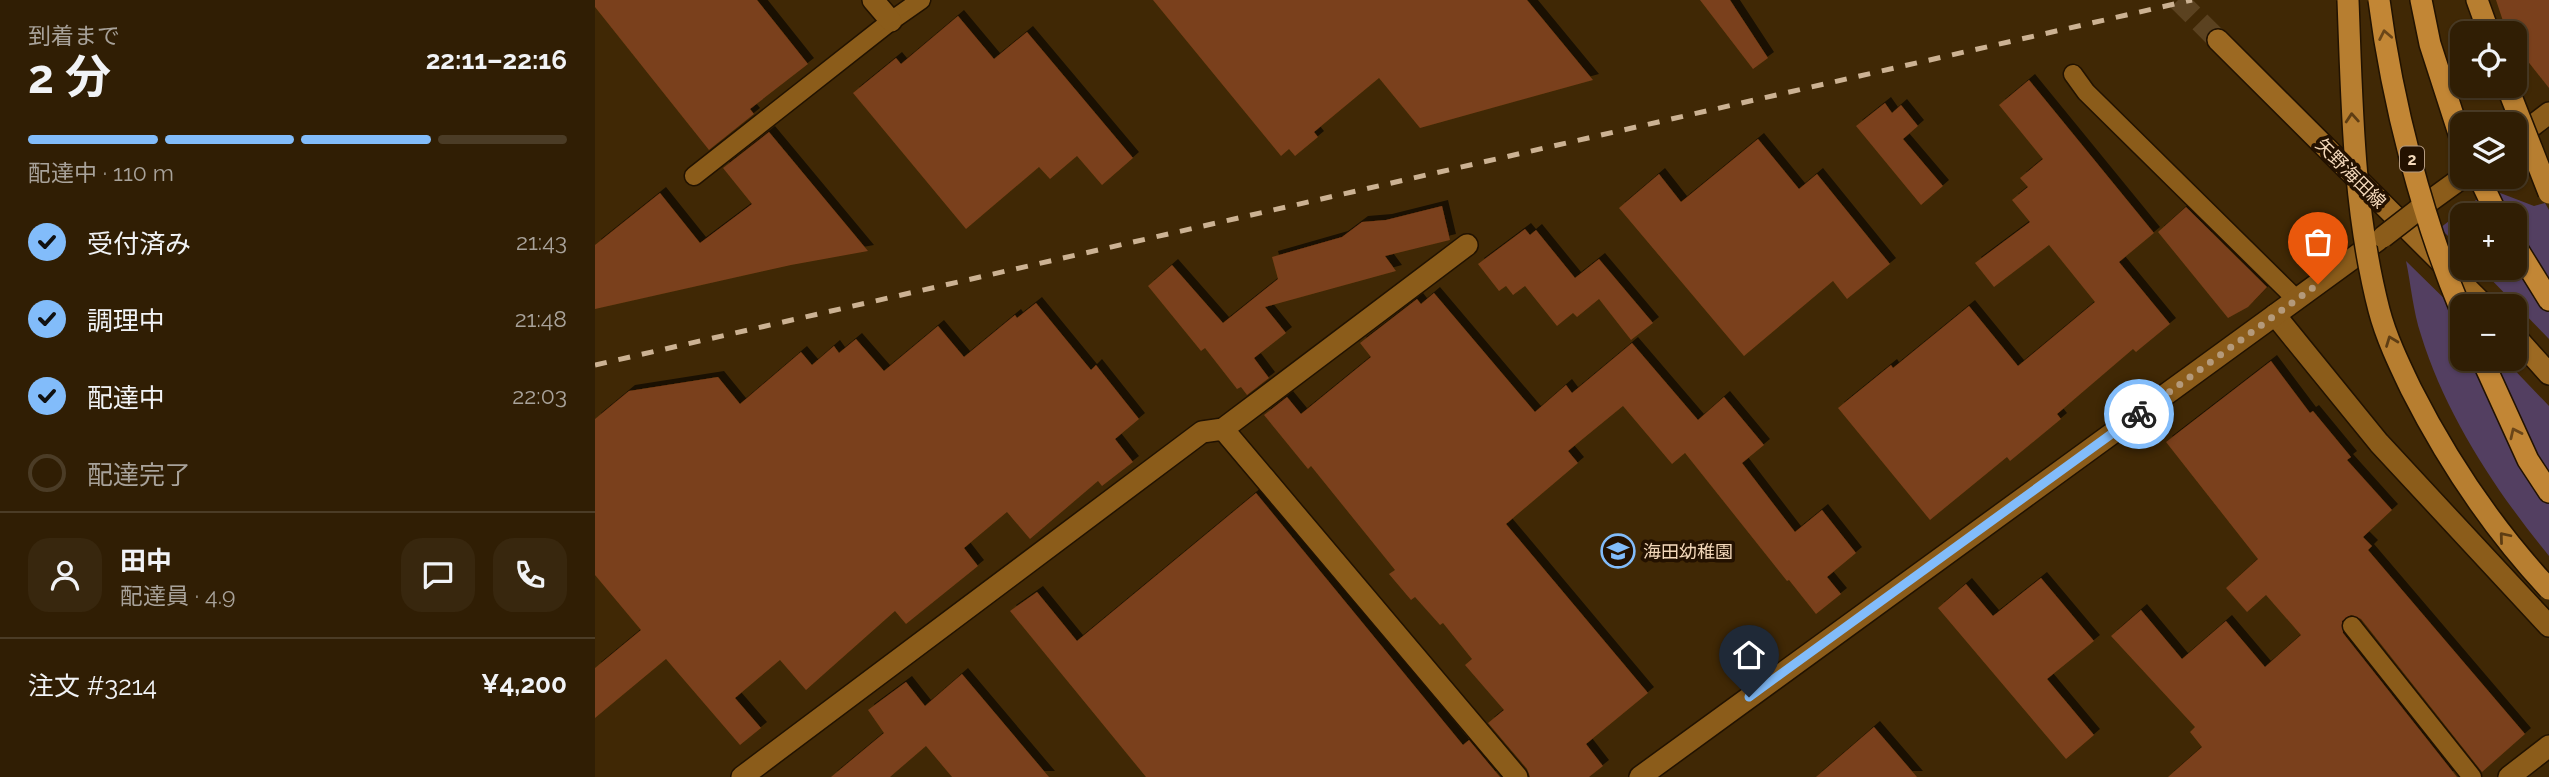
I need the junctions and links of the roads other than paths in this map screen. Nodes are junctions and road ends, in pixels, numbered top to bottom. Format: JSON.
{"nodes":[{"id":1,"x":873,"y":0,"type":"edge"},
{"id":2,"x":921,"y":0,"type":"edge"},
{"id":3,"x":2348,"y":0,"type":"edge"},
{"id":4,"x":2379,"y":0,"type":"edge"},
{"id":5,"x":2421,"y":0,"type":"edge"},
{"id":6,"x":2477,"y":0,"type":"edge"},
{"id":7,"x":891,"y":21,"type":"junction"},
{"id":8,"x":2485,"y":21,"type":"edge"},
{"id":9,"x":2218,"y":40,"type":"tunnel mouth"},
{"id":10,"x":2073,"y":74,"type":"dead end"},
{"id":11,"x":2512,"y":98,"type":"edge"},
{"id":12,"x":2452,"y":112,"type":"edge"},
{"id":13,"x":2549,"y":113,"type":"edge"},
{"id":14,"x":2527,"y":129,"type":"edge"},
{"id":15,"x":2527,"y":152,"type":"edge"},
{"id":16,"x":694,"y":176,"type":"dead end"},
{"id":17,"x":2549,"y":179,"type":"edge"},
{"id":18,"x":2450,"y":186,"type":"edge"},
{"id":19,"x":2549,"y":193,"type":"edge"},
{"id":20,"x":1467,"y":245,"type":"dead end"},
{"id":21,"x":2527,"y":265,"type":"edge"},
{"id":22,"x":2455,"y":294,"type":"edge"},
{"id":23,"x":2473,"y":294,"type":"edge"},
{"id":24,"x":2296,"y":299,"type":"junction"},
{"id":25,"x":2549,"y":300,"type":"edge"},
{"id":26,"x":2275,"y":314,"type":"junction"},
{"id":27,"x":2527,"y":349,"type":"edge"},
{"id":28,"x":2487,"y":371,"type":"edge"},
{"id":29,"x":2549,"y":374,"type":"edge"},
{"id":30,"x":1223,"y":429,"type":"junction"},
{"id":31,"x":2549,"y":492,"type":"edge"},
{"id":32,"x":2549,"y":589,"type":"edge"},
{"id":33,"x":2352,"y":626,"type":"dead end"},
{"id":34,"x":2549,"y":626,"type":"edge"},
{"id":35,"x":2549,"y":746,"type":"edge"},
{"id":36,"x":742,"y":777,"type":"edge"},
{"id":37,"x":1517,"y":777,"type":"edge"},
{"id":38,"x":1640,"y":777,"type":"edge"},
{"id":39,"x":2472,"y":777,"type":"edge"},
{"id":40,"x":2509,"y":777,"type":"edge"}],
"edges":[{"from":1,"to":7,"type":"street"},
{"from":2,"to":7,"type":"lane"},
{"from":32,"to":3,"type":"highway","one_way":true,"bridge":true},
{"from":22,"to":4,"type":"highway","number":"2","one_way":true,"bridge":true},
{"from":5,"to":12,"type":"highway"},
{"from":6,"to":8,"type":"highway"},
{"from":7,"to":16,"type":"lane"},
{"from":9,"to":23,"type":"main road","name":"矢野海田線"},
{"from":10,"to":24,"type":"lane"},
{"from":11,"to":19,"type":"highway","bridge":true},
{"from":13,"to":14,"type":"street"},
{"from":15,"to":17,"type":"street"},
{"from":18,"to":24,"type":"street","bridge":true},
{"from":20,"to":30,"type":"street"},
{"from":21,"to":25,"type":"highway"},
{"from":24,"to":26,"type":"street"},
{"from":26,"to":34,"type":"street"},
{"from":26,"to":38,"type":"street"},
{"from":27,"to":29,"type":"main road"},
{"from":31,"to":28,"type":"highway","one_way":true},
{"from":30,"to":36,"type":"street"},
{"from":30,"to":37,"type":"street"},
{"from":33,"to":39,"type":"lane"},
{"from":35,"to":40,"type":"street"}]}
